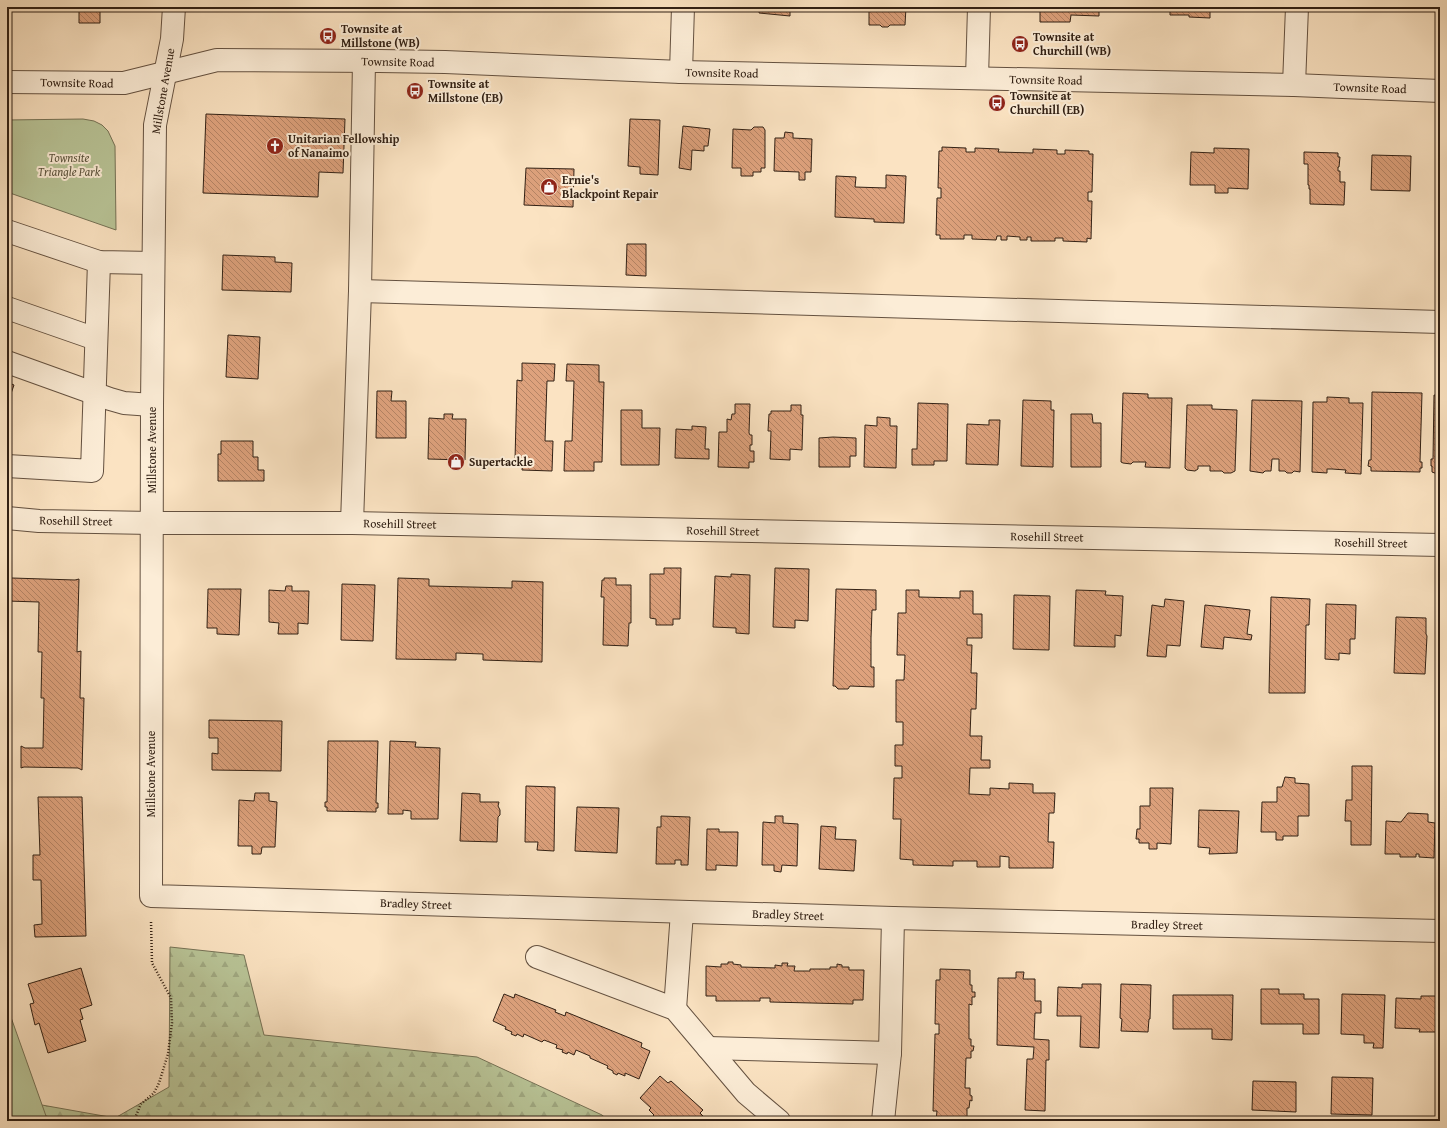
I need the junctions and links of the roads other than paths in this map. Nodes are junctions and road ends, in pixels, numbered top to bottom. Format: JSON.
{"nodes":[{"id":1,"x":174,"y":7,"type":"edge"},
{"id":2,"x":683,"y":7,"type":"edge"},
{"id":3,"x":980,"y":7,"type":"edge"},
{"id":4,"x":1297,"y":7,"type":"edge"},
{"id":5,"x":364,"y":61,"type":"junction"},
{"id":6,"x":681,"y":72,"type":"junction"},
{"id":7,"x":166,"y":74,"type":"junction"},
{"id":8,"x":977,"y":78,"type":"junction"},
{"id":9,"x":7,"y":82,"type":"edge"},
{"id":10,"x":1294,"y":85,"type":"junction"},
{"id":11,"x":1440,"y":91,"type":"edge"},
{"id":12,"x":7,"y":231,"type":"edge"},
{"id":13,"x":99,"y":262,"type":"junction"},
{"id":14,"x":154,"y":263,"type":"junction"},
{"id":15,"x":360,"y":291,"type":"junction"},
{"id":16,"x":7,"y":308,"type":"edge"},
{"id":17,"x":1440,"y":322,"type":"edge"},
{"id":18,"x":96,"y":339,"type":"junction"},
{"id":19,"x":7,"y":362,"type":"edge"},
{"id":20,"x":94,"y":393,"type":"junction"},
{"id":21,"x":152,"y":404,"type":"junction"},
{"id":22,"x":7,"y":466,"type":"edge"},
{"id":23,"x":7,"y":518,"type":"edge"},
{"id":24,"x":152,"y":523,"type":"junction"},
{"id":25,"x":352,"y":524,"type":"junction"},
{"id":26,"x":1440,"y":545,"type":"edge"},
{"id":27,"x":151,"y":896,"type":"joint"},
{"id":28,"x":682,"y":912,"type":"junction"},
{"id":29,"x":894,"y":918,"type":"junction"},
{"id":30,"x":1440,"y":931,"type":"edge"},
{"id":31,"x":537,"y":957,"type":"dead end"},
{"id":32,"x":675,"y":1009,"type":"junction"},
{"id":33,"x":708,"y":1048,"type":"junction"},
{"id":34,"x":890,"y":1053,"type":"junction"},
{"id":35,"x":779,"y":1121,"type":"edge"},
{"id":36,"x":883,"y":1121,"type":"edge"}],
"edges":[{"from":1,"to":7,"type":"street","name":"Millstone Avenue"},
{"from":2,"to":6,"type":"street"},
{"from":3,"to":8,"type":"street"},
{"from":4,"to":10,"type":"street"},
{"from":5,"to":6,"type":"street","name":"Townsite Road"},
{"from":5,"to":7,"type":"street","name":"Townsite Road"},
{"from":5,"to":15,"type":"street"},
{"from":6,"to":8,"type":"street","name":"Townsite Road"},
{"from":7,"to":9,"type":"street","name":"Townsite Road"},
{"from":7,"to":14,"type":"street","name":"Millstone Avenue"},
{"from":8,"to":10,"type":"street","name":"Townsite Road"},
{"from":10,"to":11,"type":"street","name":"Townsite Road"},
{"from":12,"to":13,"type":"street"},
{"from":13,"to":14,"type":"street"},
{"from":13,"to":18,"type":"street"},
{"from":14,"to":21,"type":"street","name":"Millstone Avenue"},
{"from":15,"to":17,"type":"street"},
{"from":15,"to":25,"type":"street"},
{"from":16,"to":18,"type":"street"},
{"from":18,"to":20,"type":"street"},
{"from":19,"to":20,"type":"street"},
{"from":20,"to":21,"type":"street"},
{"from":20,"to":22,"type":"street"},
{"from":21,"to":24,"type":"street","name":"Millstone Avenue"},
{"from":23,"to":24,"type":"street","name":"Rosehill Street"},
{"from":24,"to":25,"type":"street","name":"Rosehill Street"},
{"from":24,"to":27,"type":"street","name":"Millstone Avenue"},
{"from":25,"to":26,"type":"street","name":"Rosehill Street"},
{"from":27,"to":28,"type":"street","name":"Bradley Street"},
{"from":28,"to":29,"type":"street","name":"Bradley Street"},
{"from":28,"to":32,"type":"street"},
{"from":29,"to":30,"type":"street","name":"Bradley Street"},
{"from":29,"to":34,"type":"street"},
{"from":31,"to":32,"type":"street"},
{"from":32,"to":33,"type":"street"},
{"from":33,"to":34,"type":"street"},
{"from":33,"to":35,"type":"street"},
{"from":34,"to":36,"type":"street"}]}
